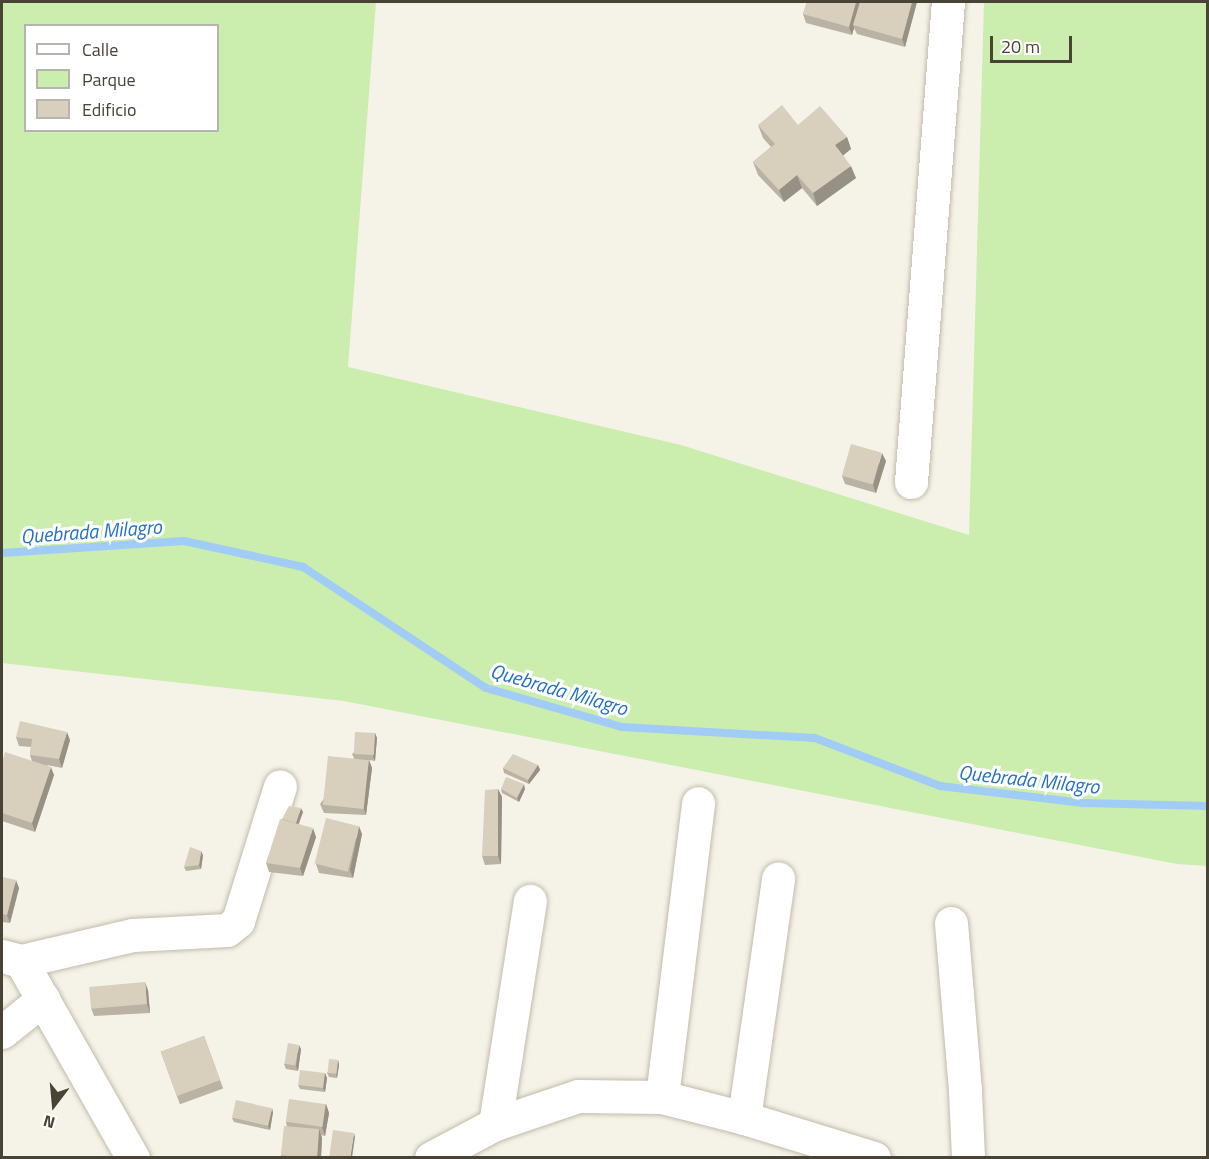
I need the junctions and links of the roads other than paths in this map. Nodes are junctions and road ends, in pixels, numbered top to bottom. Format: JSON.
{"nodes":[{"id":1,"x":948,"y":2,"type":"edge"},
{"id":2,"x":911,"y":482,"type":"dead end"},
{"id":3,"x":280,"y":786,"type":"dead end"},
{"id":4,"x":698,"y":803,"type":"dead end"},
{"id":5,"x":778,"y":878,"type":"dead end"},
{"id":6,"x":530,"y":901,"type":"dead end"},
{"id":7,"x":951,"y":923,"type":"dead end"},
{"id":8,"x":11,"y":958,"type":"edge"},
{"id":9,"x":43,"y":999,"type":"junction"},
{"id":10,"x":2,"y":1032,"type":"edge"},
{"id":11,"x":662,"y":1097,"type":"junction"},
{"id":12,"x":744,"y":1118,"type":"junction"},
{"id":13,"x":495,"y":1124,"type":"junction"},
{"id":14,"x":133,"y":1158,"type":"edge"},
{"id":15,"x":430,"y":1158,"type":"edge"},
{"id":16,"x":874,"y":1158,"type":"edge"},
{"id":17,"x":968,"y":1158,"type":"edge"}],
"edges":[{"from":1,"to":2,"type":"street"},
{"from":3,"to":8,"type":"street"},
{"from":4,"to":11,"type":"street"},
{"from":5,"to":12,"type":"street"},
{"from":6,"to":13,"type":"street"},
{"from":7,"to":17,"type":"street"},
{"from":8,"to":9,"type":"street"},
{"from":9,"to":10,"type":"street"},
{"from":9,"to":14,"type":"street"},
{"from":11,"to":12,"type":"street"},
{"from":11,"to":13,"type":"street"},
{"from":12,"to":16,"type":"street"},
{"from":13,"to":15,"type":"street"}]}
